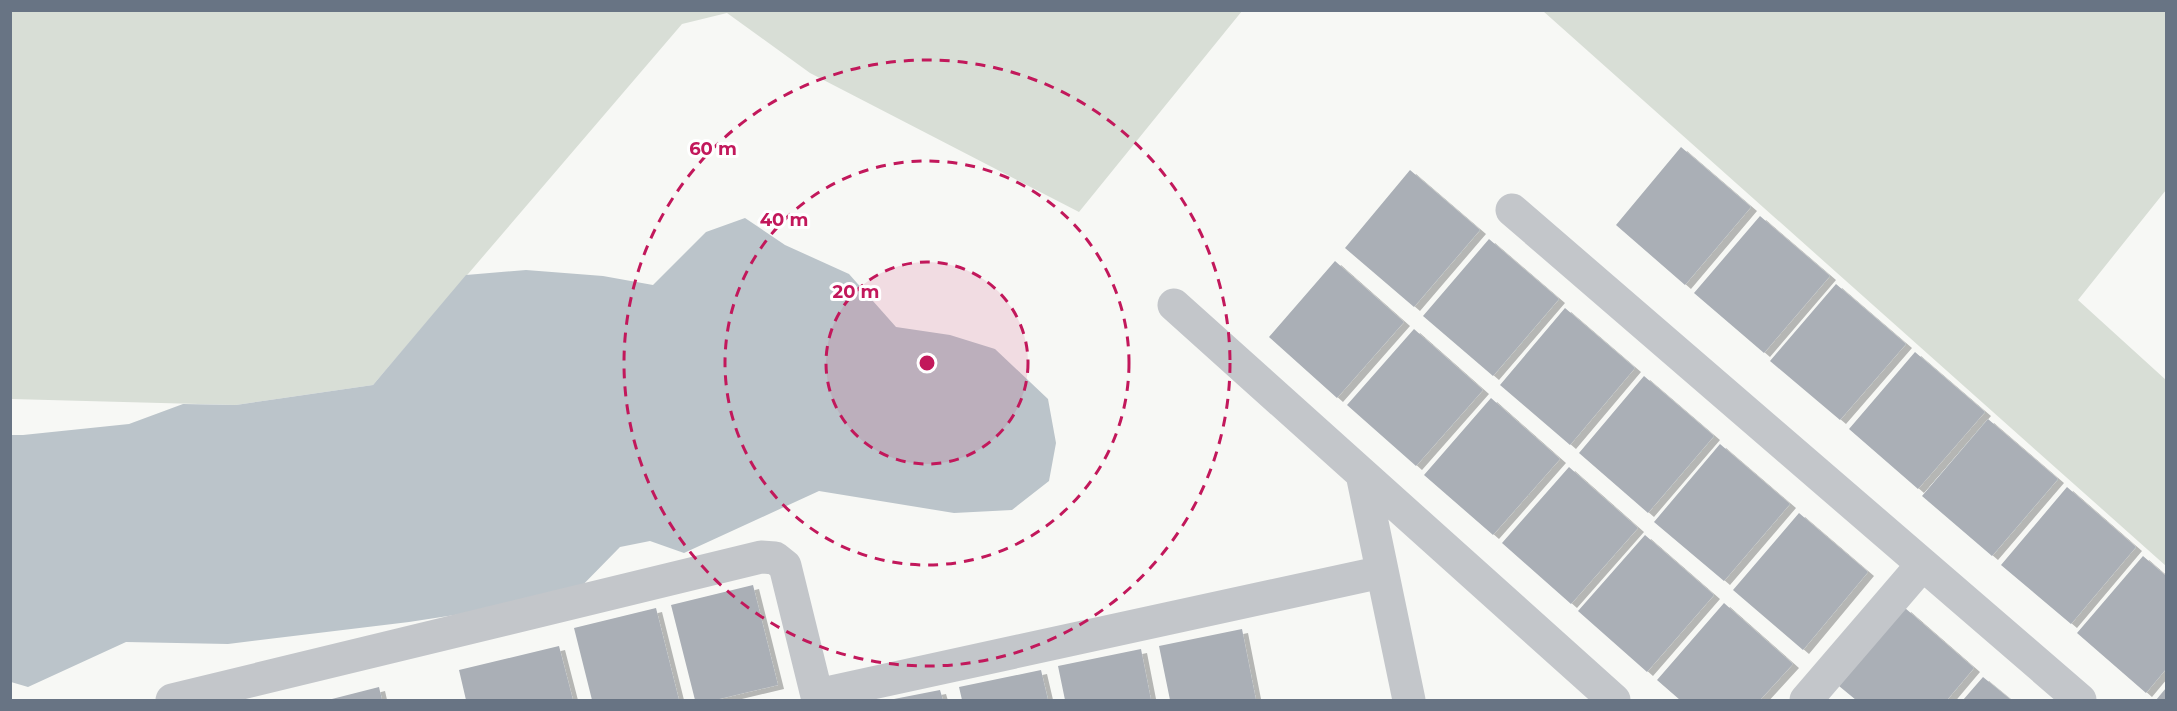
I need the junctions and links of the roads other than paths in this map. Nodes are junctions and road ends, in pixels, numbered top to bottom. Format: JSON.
{"nodes":[{"id":1,"x":1512,"y":210,"type":"dead end"},
{"id":2,"x":1174,"y":305,"type":"dead end"},
{"id":3,"x":1362,"y":474,"type":"junction"},
{"id":4,"x":1922,"y":565,"type":"junction"},
{"id":5,"x":1382,"y":572,"type":"junction"},
{"id":6,"x":818,"y":698,"type":"edge"},
{"id":7,"x":172,"y":700,"type":"edge"},
{"id":8,"x":1409,"y":700,"type":"edge"},
{"id":9,"x":1614,"y":700,"type":"edge"},
{"id":10,"x":1806,"y":700,"type":"edge"},
{"id":11,"x":2080,"y":700,"type":"edge"}],
"edges":[{"from":1,"to":4,"type":"street"},
{"from":2,"to":3,"type":"street"},
{"from":3,"to":5,"type":"street"},
{"from":3,"to":9,"type":"street"},
{"from":4,"to":10,"type":"street"},
{"from":4,"to":11,"type":"street"},
{"from":5,"to":6,"type":"street"},
{"from":5,"to":8,"type":"street"},
{"from":6,"to":7,"type":"street"}]}
